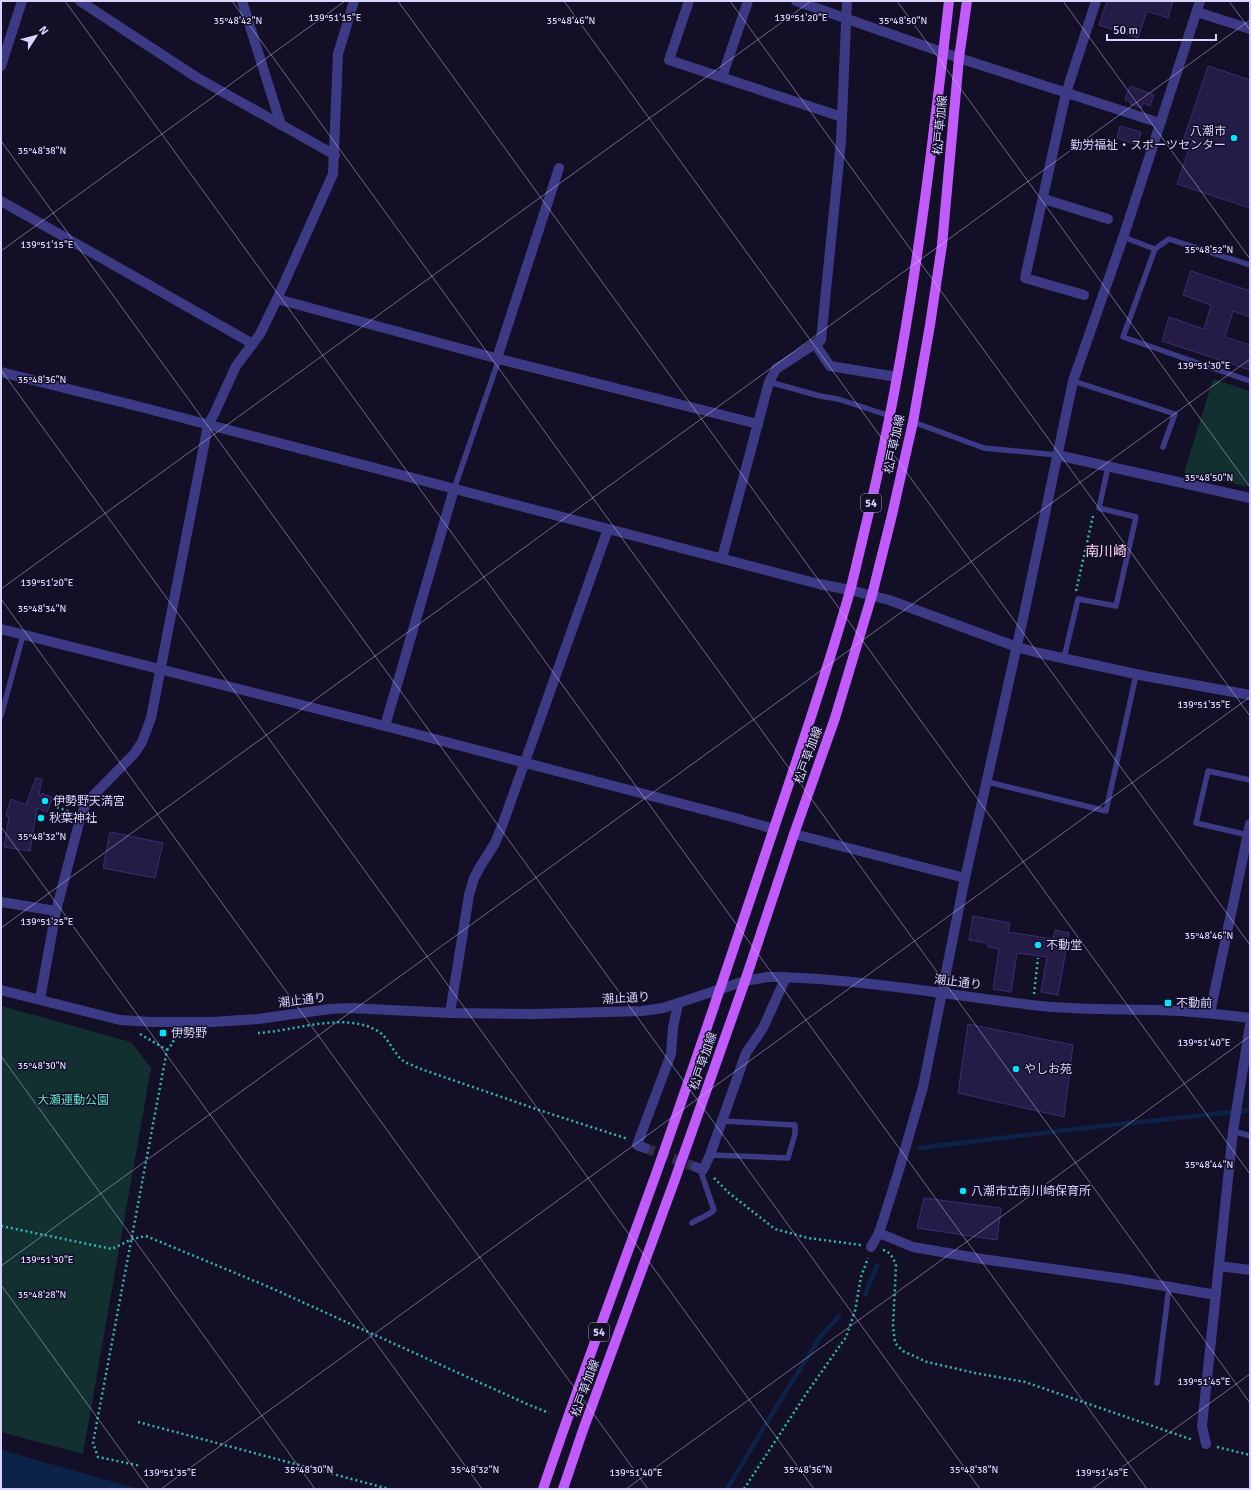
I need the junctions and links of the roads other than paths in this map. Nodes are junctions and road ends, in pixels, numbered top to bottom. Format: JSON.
{"nodes":[{"id":1,"x":22,"y":1,"type":"edge"},
{"id":2,"x":80,"y":1,"type":"edge"},
{"id":3,"x":242,"y":1,"type":"edge"},
{"id":4,"x":354,"y":1,"type":"edge"},
{"id":5,"x":689,"y":1,"type":"edge"},
{"id":6,"x":748,"y":1,"type":"edge"},
{"id":7,"x":796,"y":1,"type":"edge"},
{"id":8,"x":847,"y":1,"type":"edge"},
{"id":9,"x":949,"y":1,"type":"edge"},
{"id":10,"x":966,"y":1,"type":"edge"},
{"id":11,"x":1096,"y":1,"type":"edge"},
{"id":12,"x":1200,"y":1,"type":"edge"},
{"id":13,"x":1197,"y":12,"type":"junction"},
{"id":14,"x":846,"y":18,"type":"junction"},
{"id":15,"x":1250,"y":29,"type":"edge"},
{"id":16,"x":943,"y":52,"type":"junction"},
{"id":17,"x":959,"y":58,"type":"junction"},
{"id":18,"x":1,"y":66,"type":"edge"},
{"id":19,"x":722,"y":77,"type":"junction"},
{"id":20,"x":1066,"y":93,"type":"junction"},
{"id":21,"x":842,"y":117,"type":"junction"},
{"id":22,"x":1160,"y":123,"type":"junction"},
{"id":23,"x":281,"y":125,"type":"junction"},
{"id":24,"x":335,"y":155,"type":"junction"},
{"id":25,"x":559,"y":168,"type":"dead end"},
{"id":26,"x":1044,"y":199,"type":"junction"},
{"id":27,"x":1,"y":201,"type":"edge"},
{"id":28,"x":1108,"y":219,"type":"dead end"},
{"id":29,"x":1123,"y":237,"type":"junction"},
{"id":30,"x":1155,"y":249,"type":"junction"},
{"id":31,"x":1250,"y":265,"type":"edge"},
{"id":32,"x":1084,"y":295,"type":"dead end"},
{"id":33,"x":277,"y":299,"type":"junction"},
{"id":34,"x":253,"y":344,"type":"junction"},
{"id":35,"x":815,"y":344,"type":"junction"},
{"id":36,"x":498,"y":358,"type":"junction"},
{"id":37,"x":1,"y":372,"type":"edge"},
{"id":38,"x":897,"y":377,"type":"junction"},
{"id":39,"x":1250,"y":381,"type":"edge"},
{"id":40,"x":769,"y":382,"type":"junction"},
{"id":41,"x":1073,"y":382,"type":"junction"},
{"id":42,"x":890,"y":416,"type":"junction"},
{"id":43,"x":913,"y":422,"type":"junction"},
{"id":44,"x":758,"y":424,"type":"junction"},
{"id":45,"x":208,"y":425,"type":"junction"},
{"id":46,"x":1163,"y":447,"type":"dead end"},
{"id":47,"x":1057,"y":456,"type":"junction"},
{"id":48,"x":1108,"y":467,"type":"junction"},
{"id":49,"x":454,"y":489,"type":"junction"},
{"id":50,"x":1250,"y":498,"type":"edge"},
{"id":51,"x":608,"y":529,"type":"junction"},
{"id":52,"x":722,"y":558,"type":"junction"},
{"id":53,"x":850,"y":590,"type":"junction"},
{"id":54,"x":872,"y":595,"type":"junction"},
{"id":55,"x":1,"y":629,"type":"edge"},
{"id":56,"x":23,"y":635,"type":"junction"},
{"id":57,"x":1017,"y":647,"type":"junction"},
{"id":58,"x":1064,"y":658,"type":"junction"},
{"id":59,"x":161,"y":669,"type":"junction"},
{"id":60,"x":1136,"y":674,"type":"junction"},
{"id":61,"x":1250,"y":695,"type":"edge"},
{"id":62,"x":1,"y":716,"type":"edge"},
{"id":63,"x":385,"y":726,"type":"junction"},
{"id":64,"x":526,"y":763,"type":"junction"},
{"id":65,"x":1250,"y":780,"type":"edge"},
{"id":66,"x":988,"y":782,"type":"junction"},
{"id":67,"x":1250,"y":824,"type":"edge"},
{"id":68,"x":774,"y":830,"type":"junction"},
{"id":69,"x":794,"y":834,"type":"junction"},
{"id":70,"x":1248,"y":835,"type":"junction"},
{"id":71,"x":966,"y":878,"type":"junction"},
{"id":72,"x":1,"y":902,"type":"edge"},
{"id":73,"x":56,"y":911,"type":"junction"},
{"id":74,"x":786,"y":977,"type":"junction"},
{"id":75,"x":745,"y":982,"type":"junction"},
{"id":76,"x":720,"y":989,"type":"junction"},
{"id":77,"x":1,"y":990,"type":"edge"},
{"id":78,"x":942,"y":993,"type":"junction"},
{"id":79,"x":40,"y":999,"type":"junction"},
{"id":80,"x":678,"y":1004,"type":"junction"},
{"id":81,"x":450,"y":1013,"type":"junction"},
{"id":82,"x":1210,"y":1013,"type":"junction"},
{"id":83,"x":1250,"y":1018,"type":"edge"},
{"id":84,"x":1250,"y":1025,"type":"edge"},
{"id":85,"x":723,"y":1120,"type":"junction"},
{"id":86,"x":1233,"y":1131,"type":"junction"},
{"id":87,"x":1250,"y":1136,"type":"edge"},
{"id":88,"x":641,"y":1147,"type":"road end"},
{"id":89,"x":710,"y":1155,"type":"junction"},
{"id":90,"x":700,"y":1169,"type":"joint"},
{"id":91,"x":692,"y":1223,"type":"dead end"},
{"id":92,"x":879,"y":1233,"type":"junction"},
{"id":93,"x":871,"y":1247,"type":"road end"},
{"id":94,"x":1219,"y":1266,"type":"junction"},
{"id":95,"x":1250,"y":1270,"type":"edge"},
{"id":96,"x":1169,"y":1287,"type":"junction"},
{"id":97,"x":1216,"y":1295,"type":"junction"},
{"id":98,"x":1157,"y":1383,"type":"dead end"},
{"id":99,"x":1206,"y":1444,"type":"road end"},
{"id":100,"x":543,"y":1489,"type":"edge"},
{"id":101,"x":563,"y":1489,"type":"edge"}],
"edges":[{"from":1,"to":18,"type":"street"},
{"from":2,"to":23,"type":"street"},
{"from":3,"to":23,"type":"street"},
{"from":4,"to":24,"type":"street"},
{"from":5,"to":19,"type":"street"},
{"from":6,"to":19,"type":"street"},
{"from":7,"to":14,"type":"street"},
{"from":8,"to":14,"type":"street"},
{"from":9,"to":16,"type":"main road","name":"松戸草加線","number":"54"},
{"from":10,"to":17,"type":"main road","name":"松戸草加線","number":"54"},
{"from":11,"to":20,"type":"street"},
{"from":12,"to":13,"type":"street"},
{"from":13,"to":15,"type":"street"},
{"from":13,"to":22,"type":"street"},
{"from":14,"to":16,"type":"street"},
{"from":14,"to":21,"type":"street"},
{"from":16,"to":17,"type":"street"},
{"from":16,"to":38,"type":"main road","name":"松戸草加線","number":"54"},
{"from":17,"to":20,"type":"street"},
{"from":17,"to":43,"type":"main road","name":"松戸草加線","number":"54"},
{"from":19,"to":21,"type":"street"},
{"from":20,"to":22,"type":"street"},
{"from":20,"to":26,"type":"street"},
{"from":21,"to":35,"type":"street"},
{"from":22,"to":29,"type":"street"},
{"from":23,"to":24,"type":"street"},
{"from":24,"to":33,"type":"street"},
{"from":25,"to":36,"type":"street"},
{"from":26,"to":28,"type":"street"},
{"from":26,"to":32,"type":"street"},
{"from":27,"to":34,"type":"street"},
{"from":29,"to":30,"type":"lane"},
{"from":29,"to":41,"type":"street"},
{"from":30,"to":31,"type":"lane"},
{"from":30,"to":39,"type":"lane"},
{"from":33,"to":34,"type":"street"},
{"from":33,"to":36,"type":"street"},
{"from":34,"to":45,"type":"street"},
{"from":35,"to":38,"type":"street"},
{"from":35,"to":40,"type":"street"},
{"from":36,"to":44,"type":"street"},
{"from":36,"to":49,"type":"lane"},
{"from":37,"to":45,"type":"street"},
{"from":38,"to":42,"type":"main road","name":"松戸草加線","number":"54"},
{"from":40,"to":42,"type":"lane"},
{"from":40,"to":44,"type":"street"},
{"from":41,"to":46,"type":"lane"},
{"from":41,"to":47,"type":"street"},
{"from":42,"to":53,"type":"main road","name":"松戸草加線","number":"54"},
{"from":43,"to":47,"type":"lane"},
{"from":43,"to":54,"type":"main road","name":"松戸草加線","number":"54"},
{"from":44,"to":52,"type":"street"},
{"from":45,"to":49,"type":"street"},
{"from":45,"to":59,"type":"street"},
{"from":47,"to":48,"type":"street"},
{"from":47,"to":57,"type":"street"},
{"from":48,"to":50,"type":"street"},
{"from":48,"to":58,"type":"lane"},
{"from":49,"to":51,"type":"street"},
{"from":49,"to":63,"type":"street"},
{"from":51,"to":52,"type":"street"},
{"from":51,"to":64,"type":"street"},
{"from":52,"to":53,"type":"street"},
{"from":53,"to":54,"type":"street"},
{"from":53,"to":68,"type":"main road","name":"松戸草加線","number":"54"},
{"from":54,"to":57,"type":"street"},
{"from":54,"to":69,"type":"main road","name":"松戸草加線","number":"54"},
{"from":55,"to":56,"type":"street"},
{"from":56,"to":59,"type":"street"},
{"from":56,"to":62,"type":"lane"},
{"from":57,"to":58,"type":"street"},
{"from":57,"to":66,"type":"street"},
{"from":58,"to":60,"type":"street"},
{"from":59,"to":63,"type":"street"},
{"from":59,"to":73,"type":"street"},
{"from":60,"to":61,"type":"street"},
{"from":60,"to":66,"type":"lane"},
{"from":63,"to":64,"type":"street"},
{"from":64,"to":68,"type":"street"},
{"from":64,"to":81,"type":"street"},
{"from":65,"to":70,"type":"lane"},
{"from":66,"to":71,"type":"street"},
{"from":67,"to":70,"type":"street"},
{"from":68,"to":76,"type":"main road","name":"松戸草加線","number":"54"},
{"from":69,"to":71,"type":"street"},
{"from":69,"to":75,"type":"main road","name":"松戸草加線","number":"54"},
{"from":70,"to":82,"type":"street"},
{"from":71,"to":78,"type":"street"},
{"from":72,"to":73,"type":"street"},
{"from":73,"to":79,"type":"street"},
{"from":74,"to":75,"type":"street","name":"潮止通り"},
{"from":74,"to":78,"type":"street","name":"潮止通り"},
{"from":74,"to":85,"type":"street"},
{"from":75,"to":76,"type":"street","name":"潮止通り"},
{"from":75,"to":101,"type":"main road","name":"松戸草加線","number":"54"},
{"from":76,"to":80,"type":"street","name":"潮止通り"},
{"from":76,"to":100,"type":"main road","name":"松戸草加線","number":"54"},
{"from":77,"to":79,"type":"street","name":"潮止通り"},
{"from":78,"to":82,"type":"street","name":"潮止通り"},
{"from":78,"to":92,"type":"street"},
{"from":79,"to":81,"type":"street","name":"潮止通り"},
{"from":80,"to":81,"type":"street","name":"潮止通り"},
{"from":80,"to":88,"type":"street"},
{"from":82,"to":83,"type":"street","name":"潮止通り"},
{"from":84,"to":86,"type":"street"},
{"from":85,"to":89,"type":"street"},
{"from":85,"to":89,"type":"lane"},
{"from":86,"to":87,"type":"lane"},
{"from":86,"to":94,"type":"street"},
{"from":89,"to":90,"type":"street"},
{"from":90,"to":91,"type":"lane"},
{"from":92,"to":93,"type":"street"},
{"from":92,"to":96,"type":"street"},
{"from":94,"to":95,"type":"street"},
{"from":94,"to":97,"type":"street"},
{"from":96,"to":97,"type":"street"},
{"from":96,"to":98,"type":"lane"},
{"from":97,"to":99,"type":"street"}]}
